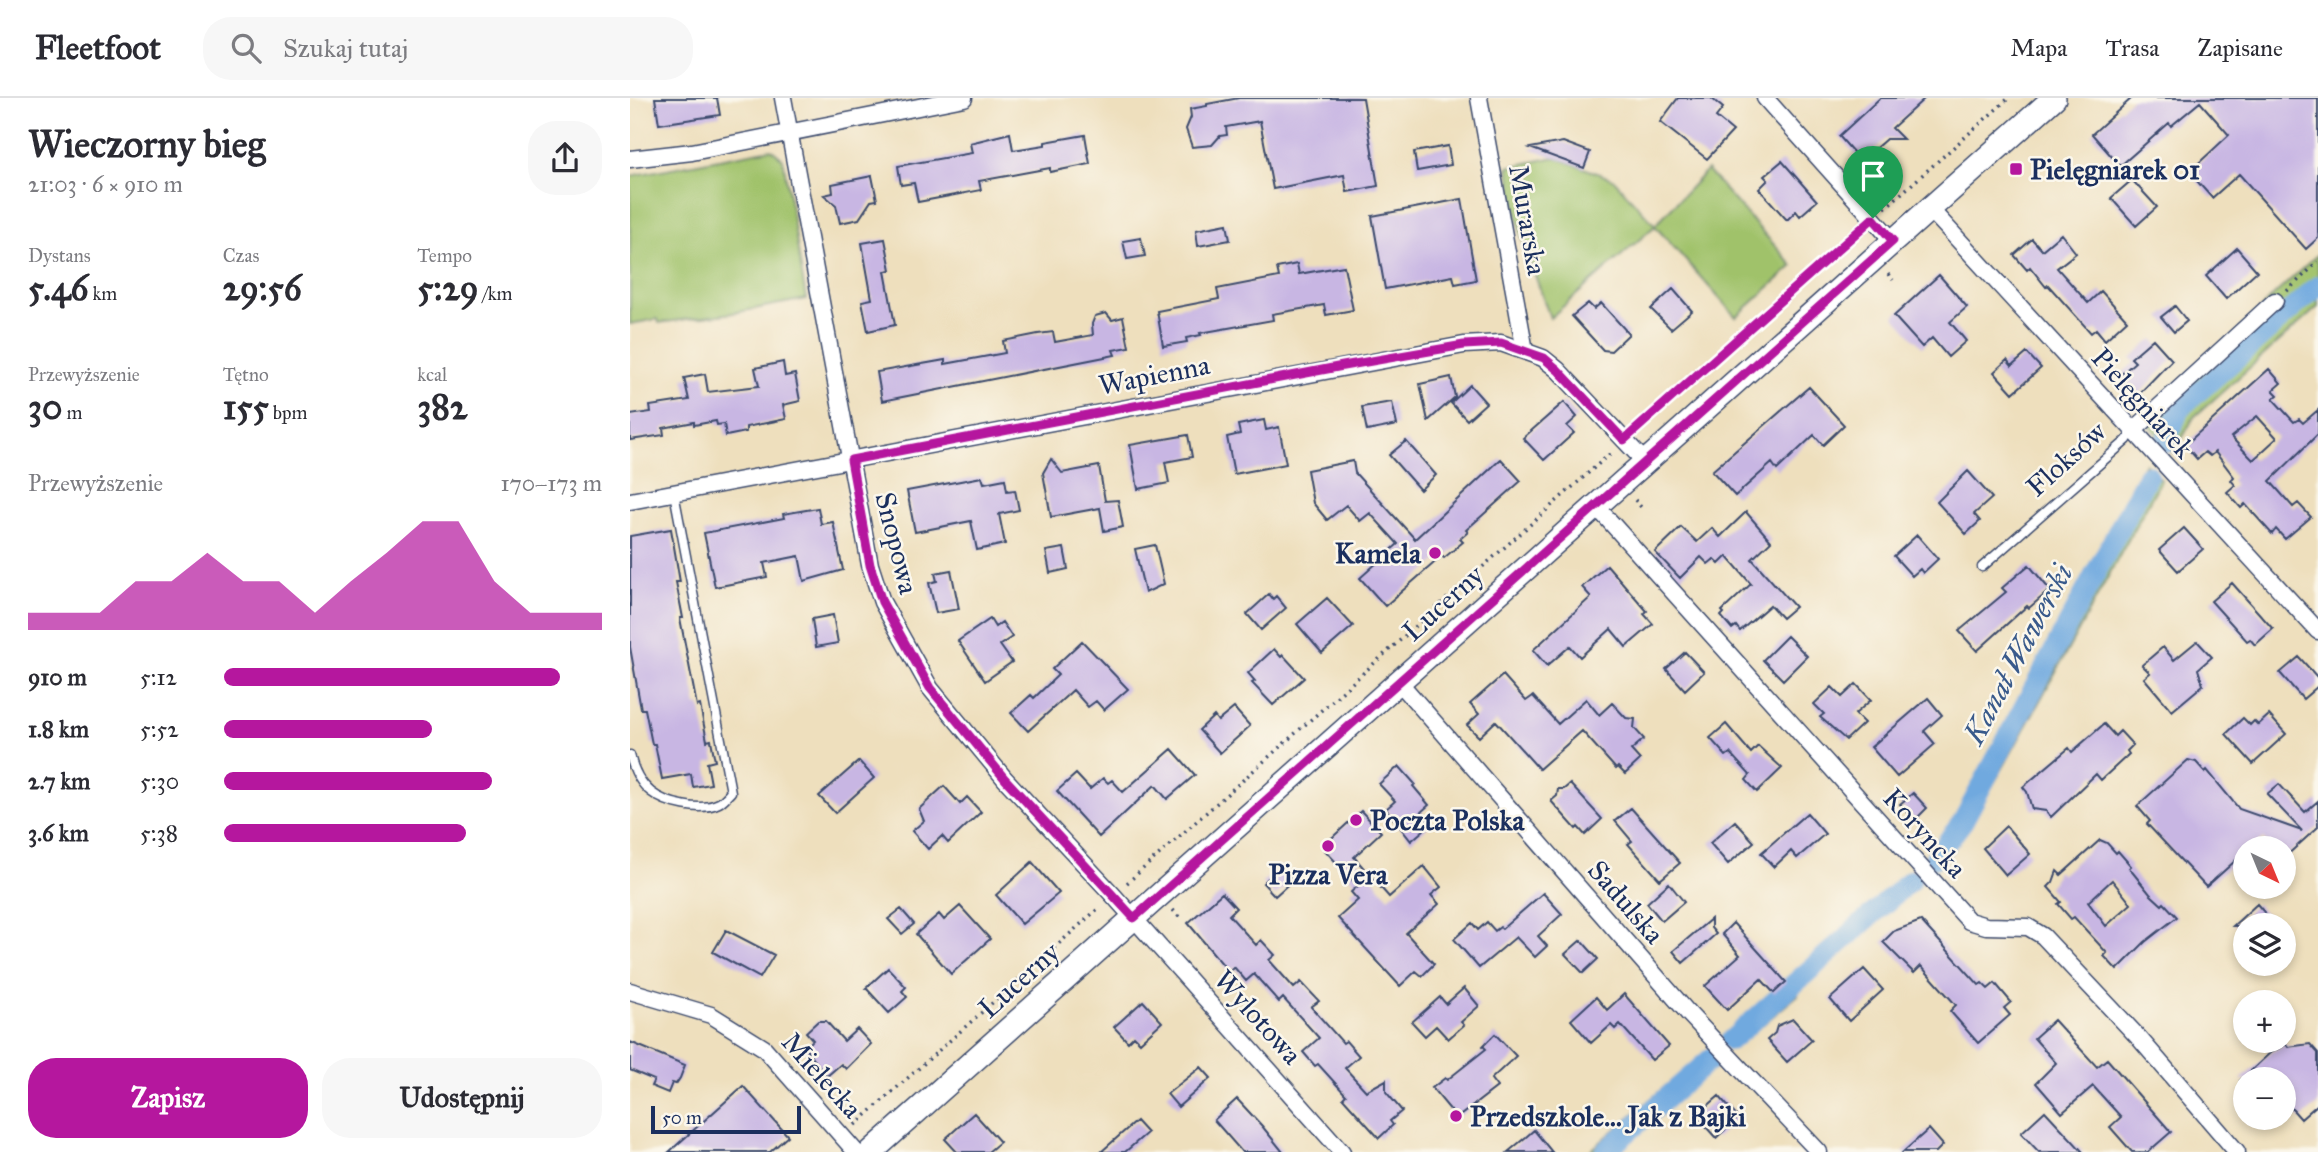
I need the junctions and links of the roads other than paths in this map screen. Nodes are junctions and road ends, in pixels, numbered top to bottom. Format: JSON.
{"nodes":[{"id":1,"x":783,"y":98,"type":"edge"},
{"id":2,"x":964,"y":98,"type":"edge"},
{"id":3,"x":1479,"y":98,"type":"edge"},
{"id":4,"x":1765,"y":98,"type":"edge"},
{"id":5,"x":2054,"y":98,"type":"edge"},
{"id":6,"x":789,"y":131,"type":"junction"},
{"id":7,"x":630,"y":159,"type":"edge"},
{"id":8,"x":1930,"y":209,"type":"junction"},
{"id":9,"x":1893,"y":241,"type":"junction"},
{"id":10,"x":2275,"y":302,"type":"road end"},
{"id":11,"x":1525,"y":351,"type":"junction"},
{"id":12,"x":2133,"y":431,"type":"junction"},
{"id":13,"x":851,"y":460,"type":"junction"},
{"id":14,"x":1646,"y":463,"type":"junction"},
{"id":15,"x":674,"y":493,"type":"junction"},
{"id":16,"x":630,"y":501,"type":"edge"},
{"id":17,"x":1596,"y":506,"type":"junction"},
{"id":18,"x":1982,"y":568,"type":"dead end"},
{"id":19,"x":2318,"y":631,"type":"edge"},
{"id":20,"x":1399,"y":682,"type":"junction"},
{"id":21,"x":630,"y":755,"type":"edge"},
{"id":22,"x":1134,"y":918,"type":"junction"},
{"id":23,"x":630,"y":991,"type":"edge"},
{"id":24,"x":856,"y":1152,"type":"edge"},
{"id":25,"x":871,"y":1152,"type":"edge"},
{"id":26,"x":1342,"y":1152,"type":"edge"},
{"id":27,"x":1819,"y":1152,"type":"edge"},
{"id":28,"x":2237,"y":1152,"type":"edge"}],
"edges":[{"from":1,"to":6,"type":"street","name":"Snopowa"},
{"from":2,"to":6,"type":"street"},
{"from":3,"to":11,"type":"street","name":"Murarska"},
{"from":4,"to":9,"type":"street"},
{"from":5,"to":8,"type":"street","name":"Lucerny"},
{"from":6,"to":7,"type":"street"},
{"from":6,"to":13,"type":"street","name":"Snopowa"},
{"from":8,"to":9,"type":"street","name":"Lucerny"},
{"from":8,"to":12,"type":"street","name":"Pielęgniarek"},
{"from":9,"to":14,"type":"street","name":"Lucerny"},
{"from":10,"to":12,"type":"street","name":"Floksów"},
{"from":11,"to":13,"type":"street","name":"Wapienna"},
{"from":11,"to":14,"type":"street","name":"Wapienna"},
{"from":12,"to":18,"type":"lane","name":"Floksów"},
{"from":12,"to":19,"type":"street","name":"Pielęgniarek"},
{"from":13,"to":15,"type":"street","name":"Wapienna"},
{"from":13,"to":22,"type":"street","name":"Snopowa"},
{"from":14,"to":17,"type":"street","name":"Lucerny"},
{"from":15,"to":16,"type":"street","name":"Wapienna"},
{"from":15,"to":21,"type":"lane"},
{"from":17,"to":20,"type":"street","name":"Lucerny"},
{"from":17,"to":28,"type":"street","name":"Koryncka"},
{"from":20,"to":22,"type":"street","name":"Lucerny"},
{"from":20,"to":27,"type":"street","name":"Sadulska"},
{"from":22,"to":25,"type":"street","name":"Lucerny"},
{"from":22,"to":26,"type":"street","name":"Wylotowa"},
{"from":23,"to":24,"type":"street","name":"Mielecka"}]}
